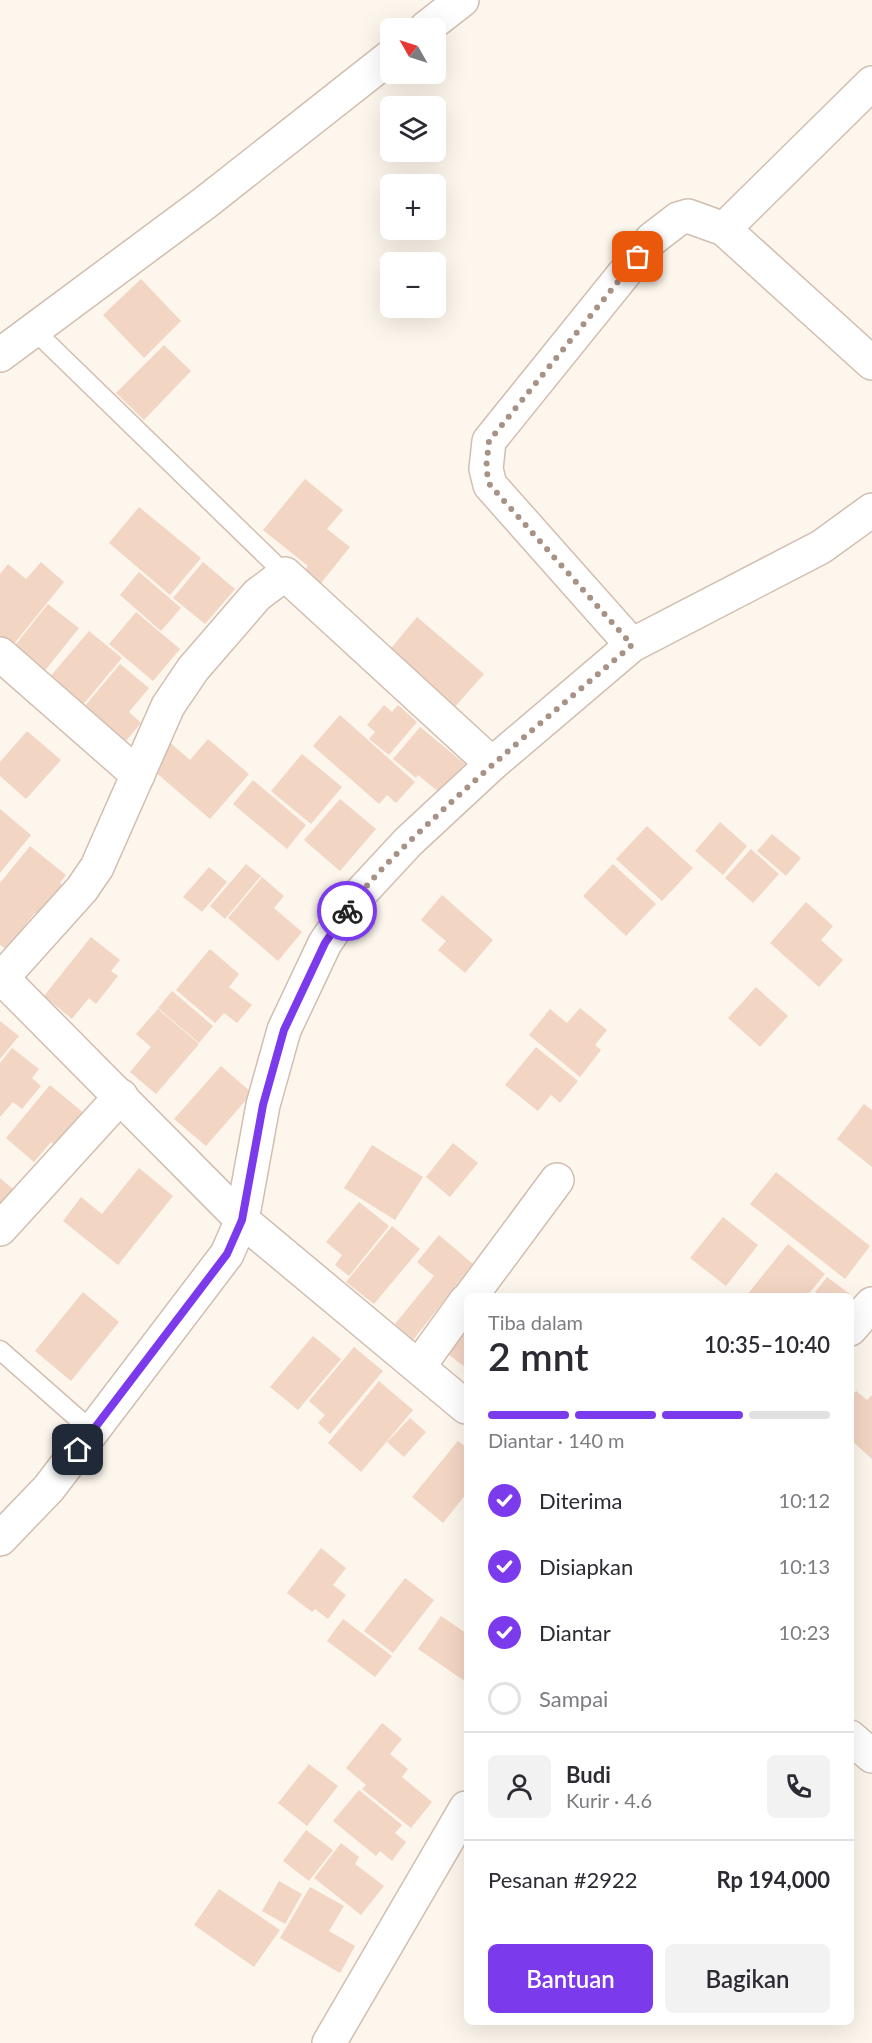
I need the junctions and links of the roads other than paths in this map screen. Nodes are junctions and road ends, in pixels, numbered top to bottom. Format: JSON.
{"nodes":[{"id":1,"x":462,"y":0,"type":"edge"},
{"id":2,"x":439,"y":18,"type":"edge"},
{"id":3,"x":380,"y":65,"type":"edge"},
{"id":4,"x":872,"y":83,"type":"edge"},
{"id":5,"x":724,"y":229,"type":"junction"},
{"id":6,"x":34,"y":330,"type":"junction"},
{"id":7,"x":0,"y":355,"type":"edge"},
{"id":8,"x":872,"y":363,"type":"edge"},
{"id":9,"x":872,"y":510,"type":"edge"},
{"id":10,"x":285,"y":574,"type":"junction"},
{"id":11,"x":632,"y":645,"type":"junction"},
{"id":12,"x":0,"y":654,"type":"edge"},
{"id":13,"x":492,"y":764,"type":"junction"},
{"id":14,"x":138,"y":775,"type":"junction"},
{"id":15,"x":1,"y":977,"type":"edge"},
{"id":16,"x":121,"y":1096,"type":"junction"},
{"id":17,"x":557,"y":1180,"type":"dead end"},
{"id":18,"x":242,"y":1220,"type":"junction"},
{"id":19,"x":0,"y":1228,"type":"edge"},
{"id":20,"x":473,"y":1293,"type":"edge"},
{"id":21,"x":872,"y":1304,"type":"edge"},
{"id":22,"x":464,"y":1305,"type":"edge"},
{"id":23,"x":854,"y":1324,"type":"edge"},
{"id":24,"x":0,"y":1350,"type":"edge"},
{"id":25,"x":419,"y":1366,"type":"junction"},
{"id":26,"x":464,"y":1405,"type":"edge"},
{"id":27,"x":92,"y":1431,"type":"junction"},
{"id":28,"x":0,"y":1539,"type":"edge"},
{"id":29,"x":854,"y":1740,"type":"edge"},
{"id":30,"x":872,"y":1756,"type":"edge"},
{"id":31,"x":464,"y":1811,"type":"edge"},
{"id":32,"x":329,"y":2043,"type":"edge"}],
"edges":[{"from":1,"to":2,"type":"street"},
{"from":3,"to":6,"type":"street"},
{"from":4,"to":5,"type":"street"},
{"from":5,"to":8,"type":"street"},
{"from":5,"to":11,"type":"street"},
{"from":6,"to":7,"type":"street"},
{"from":6,"to":10,"type":"lane"},
{"from":9,"to":11,"type":"street"},
{"from":10,"to":13,"type":"street"},
{"from":10,"to":14,"type":"street"},
{"from":11,"to":13,"type":"street"},
{"from":12,"to":14,"type":"street"},
{"from":13,"to":18,"type":"street"},
{"from":14,"to":15,"type":"street"},
{"from":15,"to":16,"type":"street"},
{"from":16,"to":18,"type":"street"},
{"from":16,"to":19,"type":"street"},
{"from":17,"to":20,"type":"street"},
{"from":18,"to":25,"type":"street"},
{"from":18,"to":27,"type":"street"},
{"from":21,"to":23,"type":"street"},
{"from":22,"to":25,"type":"street"},
{"from":24,"to":27,"type":"lane"},
{"from":25,"to":26,"type":"street"},
{"from":27,"to":28,"type":"street"},
{"from":29,"to":30,"type":"street"},
{"from":31,"to":32,"type":"street"}]}
